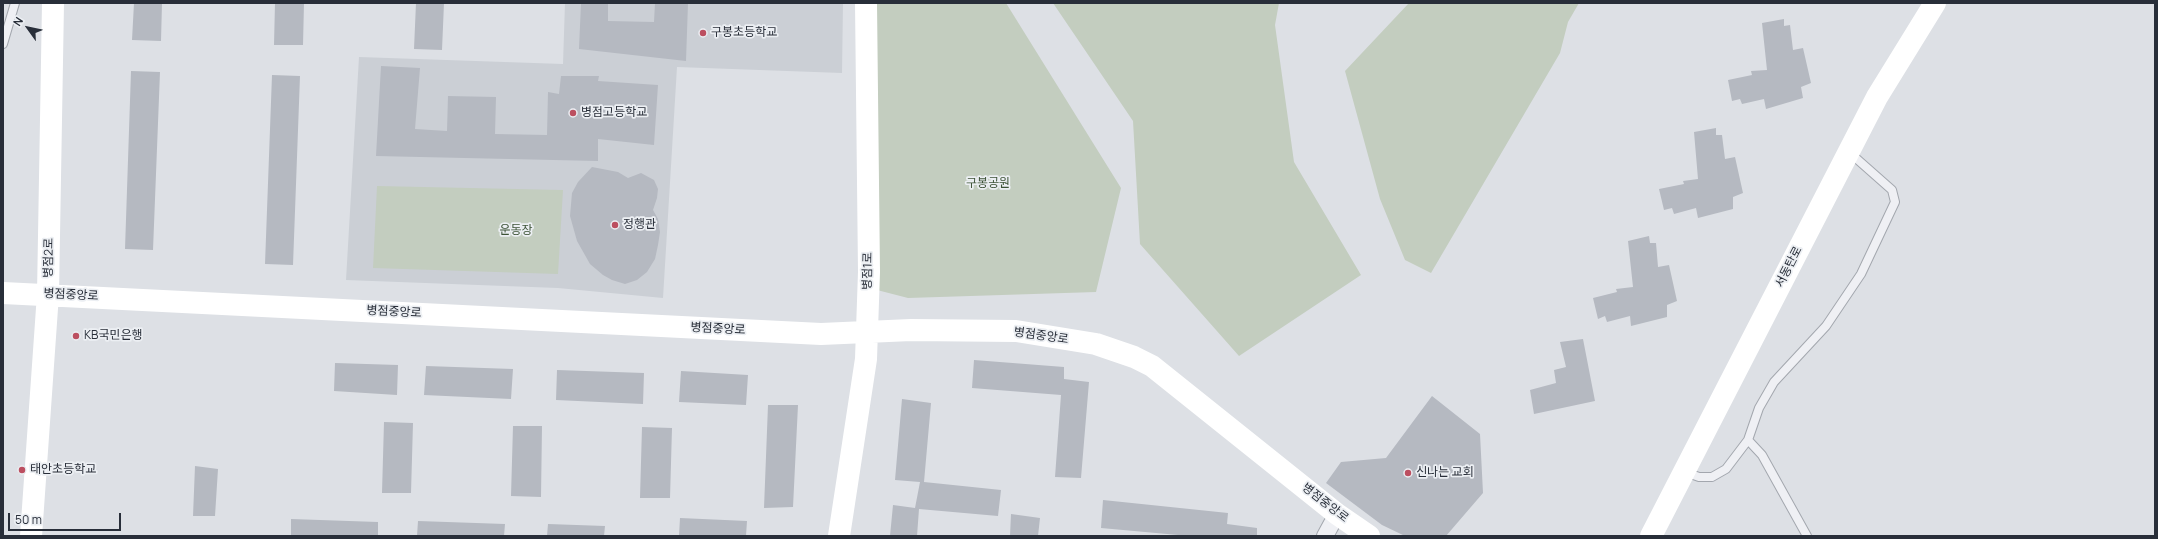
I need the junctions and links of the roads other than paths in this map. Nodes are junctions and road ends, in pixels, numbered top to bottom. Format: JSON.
{"nodes":[{"id":1,"x":15,"y":3,"type":"edge"},
{"id":2,"x":53,"y":3,"type":"edge"},
{"id":3,"x":866,"y":3,"type":"edge"},
{"id":4,"x":1936,"y":3,"type":"edge"},
{"id":5,"x":3,"y":44,"type":"edge"},
{"id":6,"x":1849,"y":151,"type":"junction"},
{"id":7,"x":3,"y":292,"type":"edge"},
{"id":8,"x":48,"y":294,"type":"junction"},
{"id":9,"x":867,"y":333,"type":"junction"},
{"id":10,"x":1748,"y":440,"type":"junction"},
{"id":11,"x":1684,"y":472,"type":"junction"},
{"id":12,"x":1337,"y":514,"type":"junction"},
{"id":13,"x":31,"y":536,"type":"edge"},
{"id":14,"x":839,"y":536,"type":"edge"},
{"id":15,"x":1325,"y":536,"type":"edge"},
{"id":16,"x":1370,"y":536,"type":"edge"},
{"id":17,"x":1651,"y":536,"type":"edge"},
{"id":18,"x":1807,"y":536,"type":"edge"}],
"edges":[{"from":1,"to":5,"type":"lane"},
{"from":2,"to":8,"type":"street","name":"병점2로"},
{"from":3,"to":9,"type":"street","name":"병점1로"},
{"from":4,"to":6,"type":"street","name":"서동탄로"},
{"from":6,"to":10,"type":"lane"},
{"from":6,"to":11,"type":"street","name":"서동탄로"},
{"from":7,"to":8,"type":"street","name":"병점중앙로"},
{"from":8,"to":9,"type":"street","name":"병점중앙로"},
{"from":8,"to":13,"type":"street","name":"병점2로"},
{"from":9,"to":12,"type":"street","name":"병점중앙로"},
{"from":9,"to":14,"type":"street","name":"병점1로"},
{"from":10,"to":11,"type":"lane"},
{"from":10,"to":18,"type":"lane"},
{"from":11,"to":17,"type":"street","name":"서동탄로"},
{"from":12,"to":15,"type":"street"},
{"from":12,"to":16,"type":"street","name":"병점중앙로"}]}
